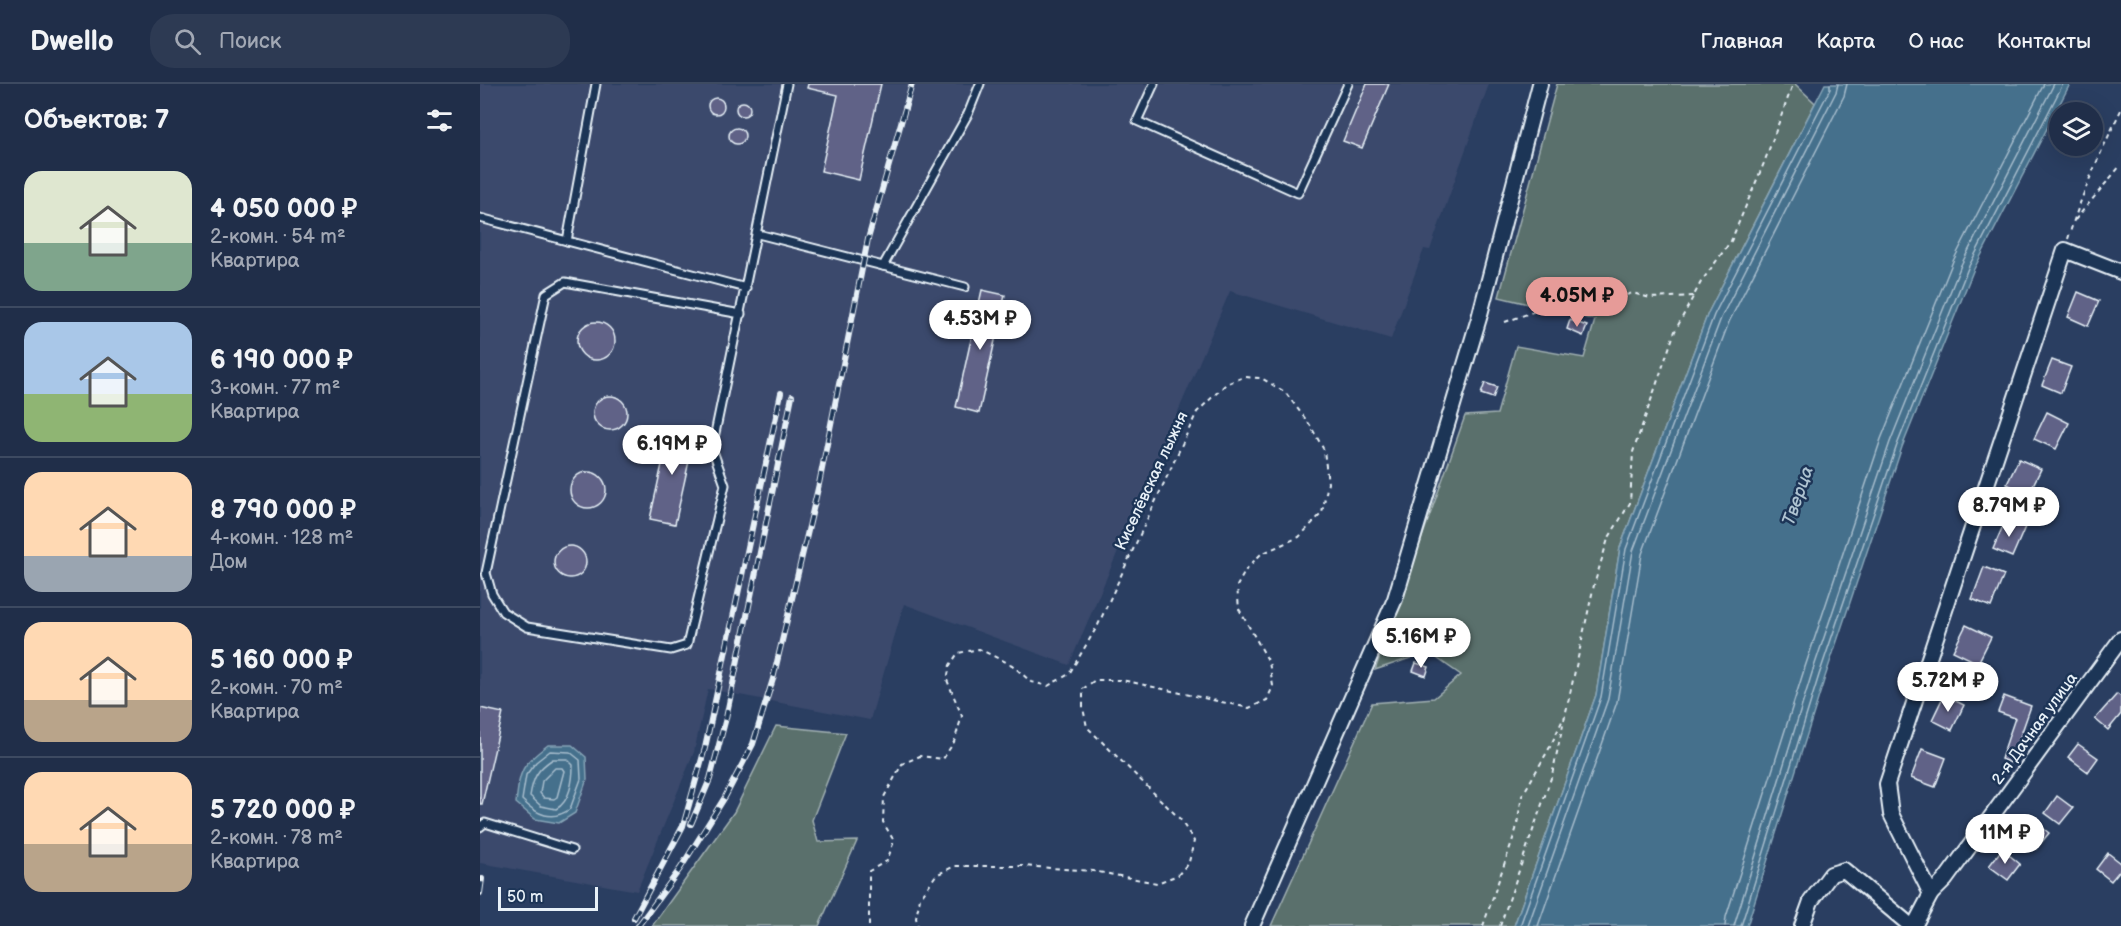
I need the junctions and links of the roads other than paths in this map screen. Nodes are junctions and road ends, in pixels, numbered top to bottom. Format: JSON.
{"nodes":[{"id":1,"x":596,"y":84,"type":"edge"},
{"id":2,"x":787,"y":84,"type":"edge"},
{"id":3,"x":980,"y":84,"type":"edge"},
{"id":4,"x":1154,"y":84,"type":"edge"},
{"id":5,"x":1348,"y":84,"type":"edge"},
{"id":6,"x":1540,"y":84,"type":"edge"},
{"id":7,"x":480,"y":219,"type":"edge"},
{"id":8,"x":758,"y":234,"type":"junction"},
{"id":9,"x":567,"y":241,"type":"junction"},
{"id":10,"x":883,"y":266,"type":"junction"},
{"id":11,"x":2121,"y":272,"type":"edge"},
{"id":12,"x":965,"y":287,"type":"dead end"},
{"id":13,"x":746,"y":288,"type":"junction"},
{"id":14,"x":741,"y":314,"type":"junction"},
{"id":15,"x":2121,"y":639,"type":"edge"},
{"id":16,"x":480,"y":827,"type":"edge"},
{"id":17,"x":572,"y":850,"type":"dead end"},
{"id":18,"x":1931,"y":894,"type":"junction"},
{"id":19,"x":1252,"y":926,"type":"edge"},
{"id":20,"x":1802,"y":926,"type":"edge"},
{"id":21,"x":1913,"y":926,"type":"edge"}],
"edges":[{"from":1,"to":9,"type":"lane"},
{"from":2,"to":8,"type":"lane"},
{"from":3,"to":10,"type":"lane"},
{"from":4,"to":5,"type":"lane"},
{"from":6,"to":19,"type":"street"},
{"from":7,"to":9,"type":"lane"},
{"from":8,"to":10,"type":"lane"},
{"from":8,"to":13,"type":"lane"},
{"from":9,"to":13,"type":"lane"},
{"from":10,"to":12,"type":"lane"},
{"from":11,"to":18,"type":"street"},
{"from":13,"to":14,"type":"lane"},
{"from":14,"to":14,"type":"lane"},
{"from":15,"to":18,"type":"street","name":"2-я Дачная улица"},
{"from":16,"to":17,"type":"lane"},
{"from":18,"to":21,"type":"street","name":"2-я Дачная улица"},
{"from":20,"to":21,"type":"street"}]}
